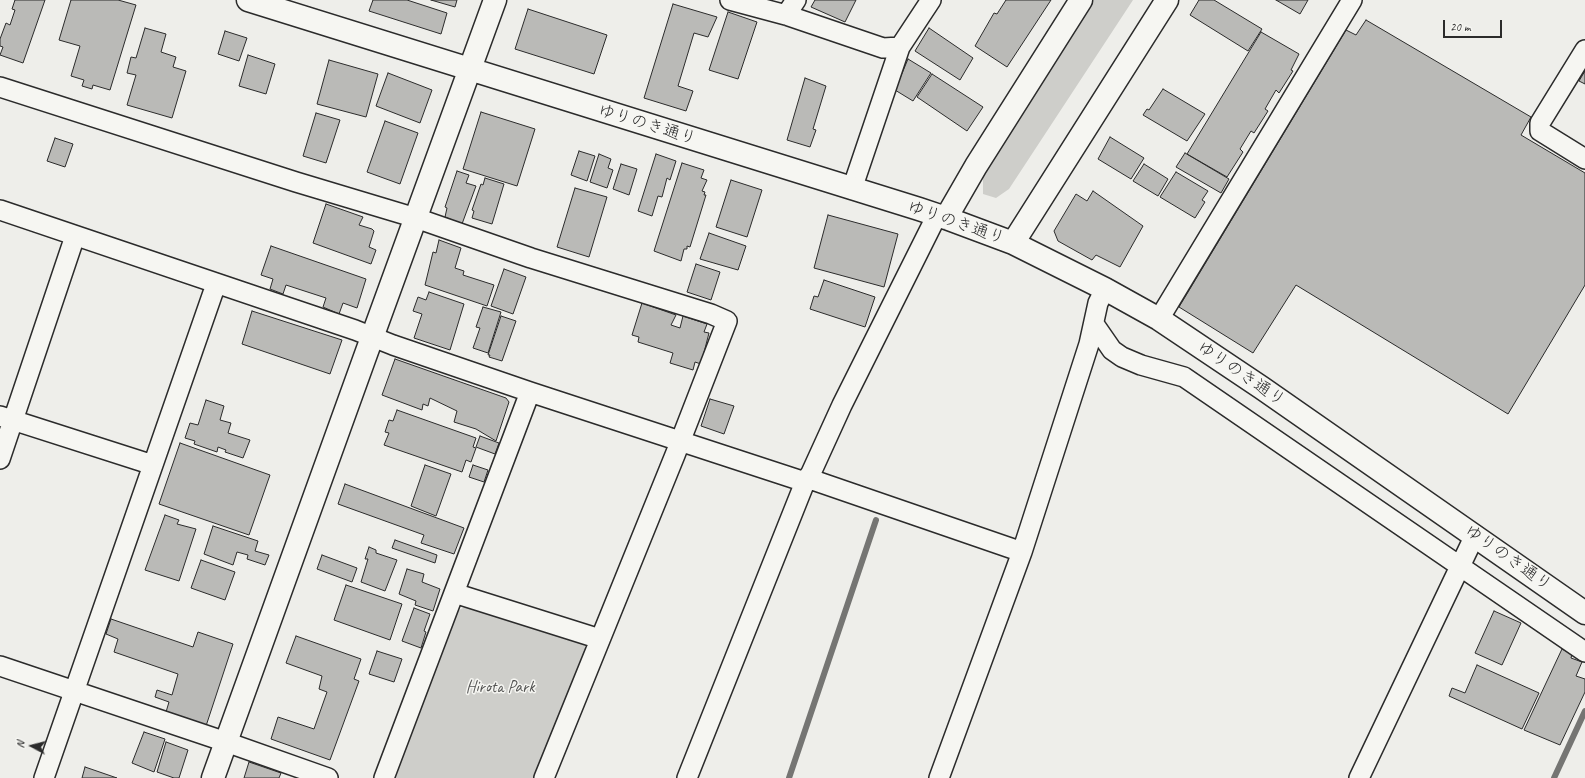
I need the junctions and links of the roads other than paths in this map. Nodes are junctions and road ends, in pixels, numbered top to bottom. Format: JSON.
{"nodes":[{"id":1,"x":248,"y":0,"type":"edge"},
{"id":2,"x":495,"y":0,"type":"edge"},
{"id":3,"x":730,"y":0,"type":"edge"},
{"id":4,"x":931,"y":0,"type":"edge"},
{"id":5,"x":1081,"y":0,"type":"edge"},
{"id":6,"x":1167,"y":0,"type":"edge"},
{"id":7,"x":1352,"y":0,"type":"edge"},
{"id":8,"x":791,"y":8,"type":"edge"},
{"id":9,"x":900,"y":47,"type":"junction"},
{"id":10,"x":1585,"y":50,"type":"edge"},
{"id":11,"x":470,"y":70,"type":"junction"},
{"id":12,"x":0,"y":87,"type":"edge"},
{"id":13,"x":1585,"y":159,"type":"edge"},
{"id":14,"x":852,"y":189,"type":"junction"},
{"id":15,"x":0,"y":210,"type":"edge"},
{"id":16,"x":941,"y":216,"type":"junction"},
{"id":17,"x":416,"y":218,"type":"junction"},
{"id":18,"x":75,"y":236,"type":"junction"},
{"id":19,"x":1013,"y":244,"type":"junction"},
{"id":20,"x":216,"y":284,"type":"junction"},
{"id":21,"x":1106,"y":289,"type":"junction"},
{"id":22,"x":1159,"y":319,"type":"junction"},
{"id":23,"x":1094,"y":324,"type":"junction"},
{"id":24,"x":372,"y":336,"type":"junction"},
{"id":25,"x":530,"y":392,"type":"junction"},
{"id":26,"x":7,"y":418,"type":"edge"},
{"id":27,"x":680,"y":441,"type":"junction"},
{"id":28,"x":0,"y":459,"type":"edge"},
{"id":29,"x":153,"y":465,"type":"junction"},
{"id":30,"x":806,"y":480,"type":"junction"},
{"id":31,"x":1475,"y":536,"type":"junction"},
{"id":32,"x":1022,"y":552,"type":"junction"},
{"id":33,"x":1460,"y":566,"type":"junction"},
{"id":34,"x":454,"y":593,"type":"junction"},
{"id":35,"x":1585,"y":612,"type":"edge"},
{"id":36,"x":600,"y":639,"type":"junction"},
{"id":37,"x":1585,"y":652,"type":"edge"},
{"id":38,"x":0,"y":666,"type":"edge"},
{"id":39,"x":74,"y":691,"type":"junction"},
{"id":40,"x":226,"y":742,"type":"junction"},
{"id":41,"x":44,"y":778,"type":"edge"},
{"id":42,"x":214,"y":778,"type":"edge"},
{"id":43,"x":328,"y":778,"type":"edge"},
{"id":44,"x":384,"y":778,"type":"edge"},
{"id":45,"x":544,"y":778,"type":"edge"},
{"id":46,"x":687,"y":778,"type":"edge"},
{"id":47,"x":939,"y":778,"type":"edge"},
{"id":48,"x":1359,"y":778,"type":"edge"}],
"edges":[{"from":1,"to":11,"type":"street","name":"ゆりのき通り"},
{"from":2,"to":11,"type":"street"},
{"from":3,"to":8,"type":"street"},
{"from":4,"to":9,"type":"street"},
{"from":5,"to":16,"type":"street"},
{"from":6,"to":19,"type":"street"},
{"from":7,"to":22,"type":"street"},
{"from":8,"to":9,"type":"street"},
{"from":9,"to":14,"type":"street"},
{"from":10,"to":13,"type":"street"},
{"from":11,"to":14,"type":"street","name":"ゆりのき通り"},
{"from":11,"to":17,"type":"street"},
{"from":12,"to":17,"type":"street"},
{"from":14,"to":16,"type":"street","name":"ゆりのき通り"},
{"from":15,"to":18,"type":"street"},
{"from":16,"to":19,"type":"street","name":"ゆりのき通り"},
{"from":16,"to":30,"type":"street"},
{"from":17,"to":24,"type":"street"},
{"from":17,"to":27,"type":"street"},
{"from":18,"to":20,"type":"street"},
{"from":18,"to":26,"type":"street"},
{"from":19,"to":21,"type":"street","name":"ゆりのき通り"},
{"from":20,"to":24,"type":"street"},
{"from":20,"to":29,"type":"street"},
{"from":21,"to":22,"type":"street","name":"ゆりのき通り"},
{"from":21,"to":23,"type":"street"},
{"from":22,"to":31,"type":"street","name":"ゆりのき通り"},
{"from":23,"to":32,"type":"street"},
{"from":23,"to":33,"type":"street"},
{"from":24,"to":25,"type":"street"},
{"from":24,"to":40,"type":"street"},
{"from":25,"to":27,"type":"street"},
{"from":25,"to":34,"type":"street"},
{"from":26,"to":28,"type":"street"},
{"from":26,"to":29,"type":"street"},
{"from":27,"to":30,"type":"street"},
{"from":27,"to":36,"type":"street"},
{"from":29,"to":39,"type":"street"},
{"from":30,"to":32,"type":"street"},
{"from":30,"to":46,"type":"street"},
{"from":31,"to":33,"type":"street"},
{"from":31,"to":35,"type":"street","name":"ゆりのき通り"},
{"from":32,"to":47,"type":"street"},
{"from":33,"to":37,"type":"street"},
{"from":33,"to":48,"type":"street"},
{"from":34,"to":36,"type":"street"},
{"from":34,"to":44,"type":"street"},
{"from":36,"to":45,"type":"street"},
{"from":38,"to":39,"type":"street"},
{"from":39,"to":40,"type":"street"},
{"from":39,"to":41,"type":"street"},
{"from":40,"to":42,"type":"street"},
{"from":40,"to":43,"type":"street"}]}
